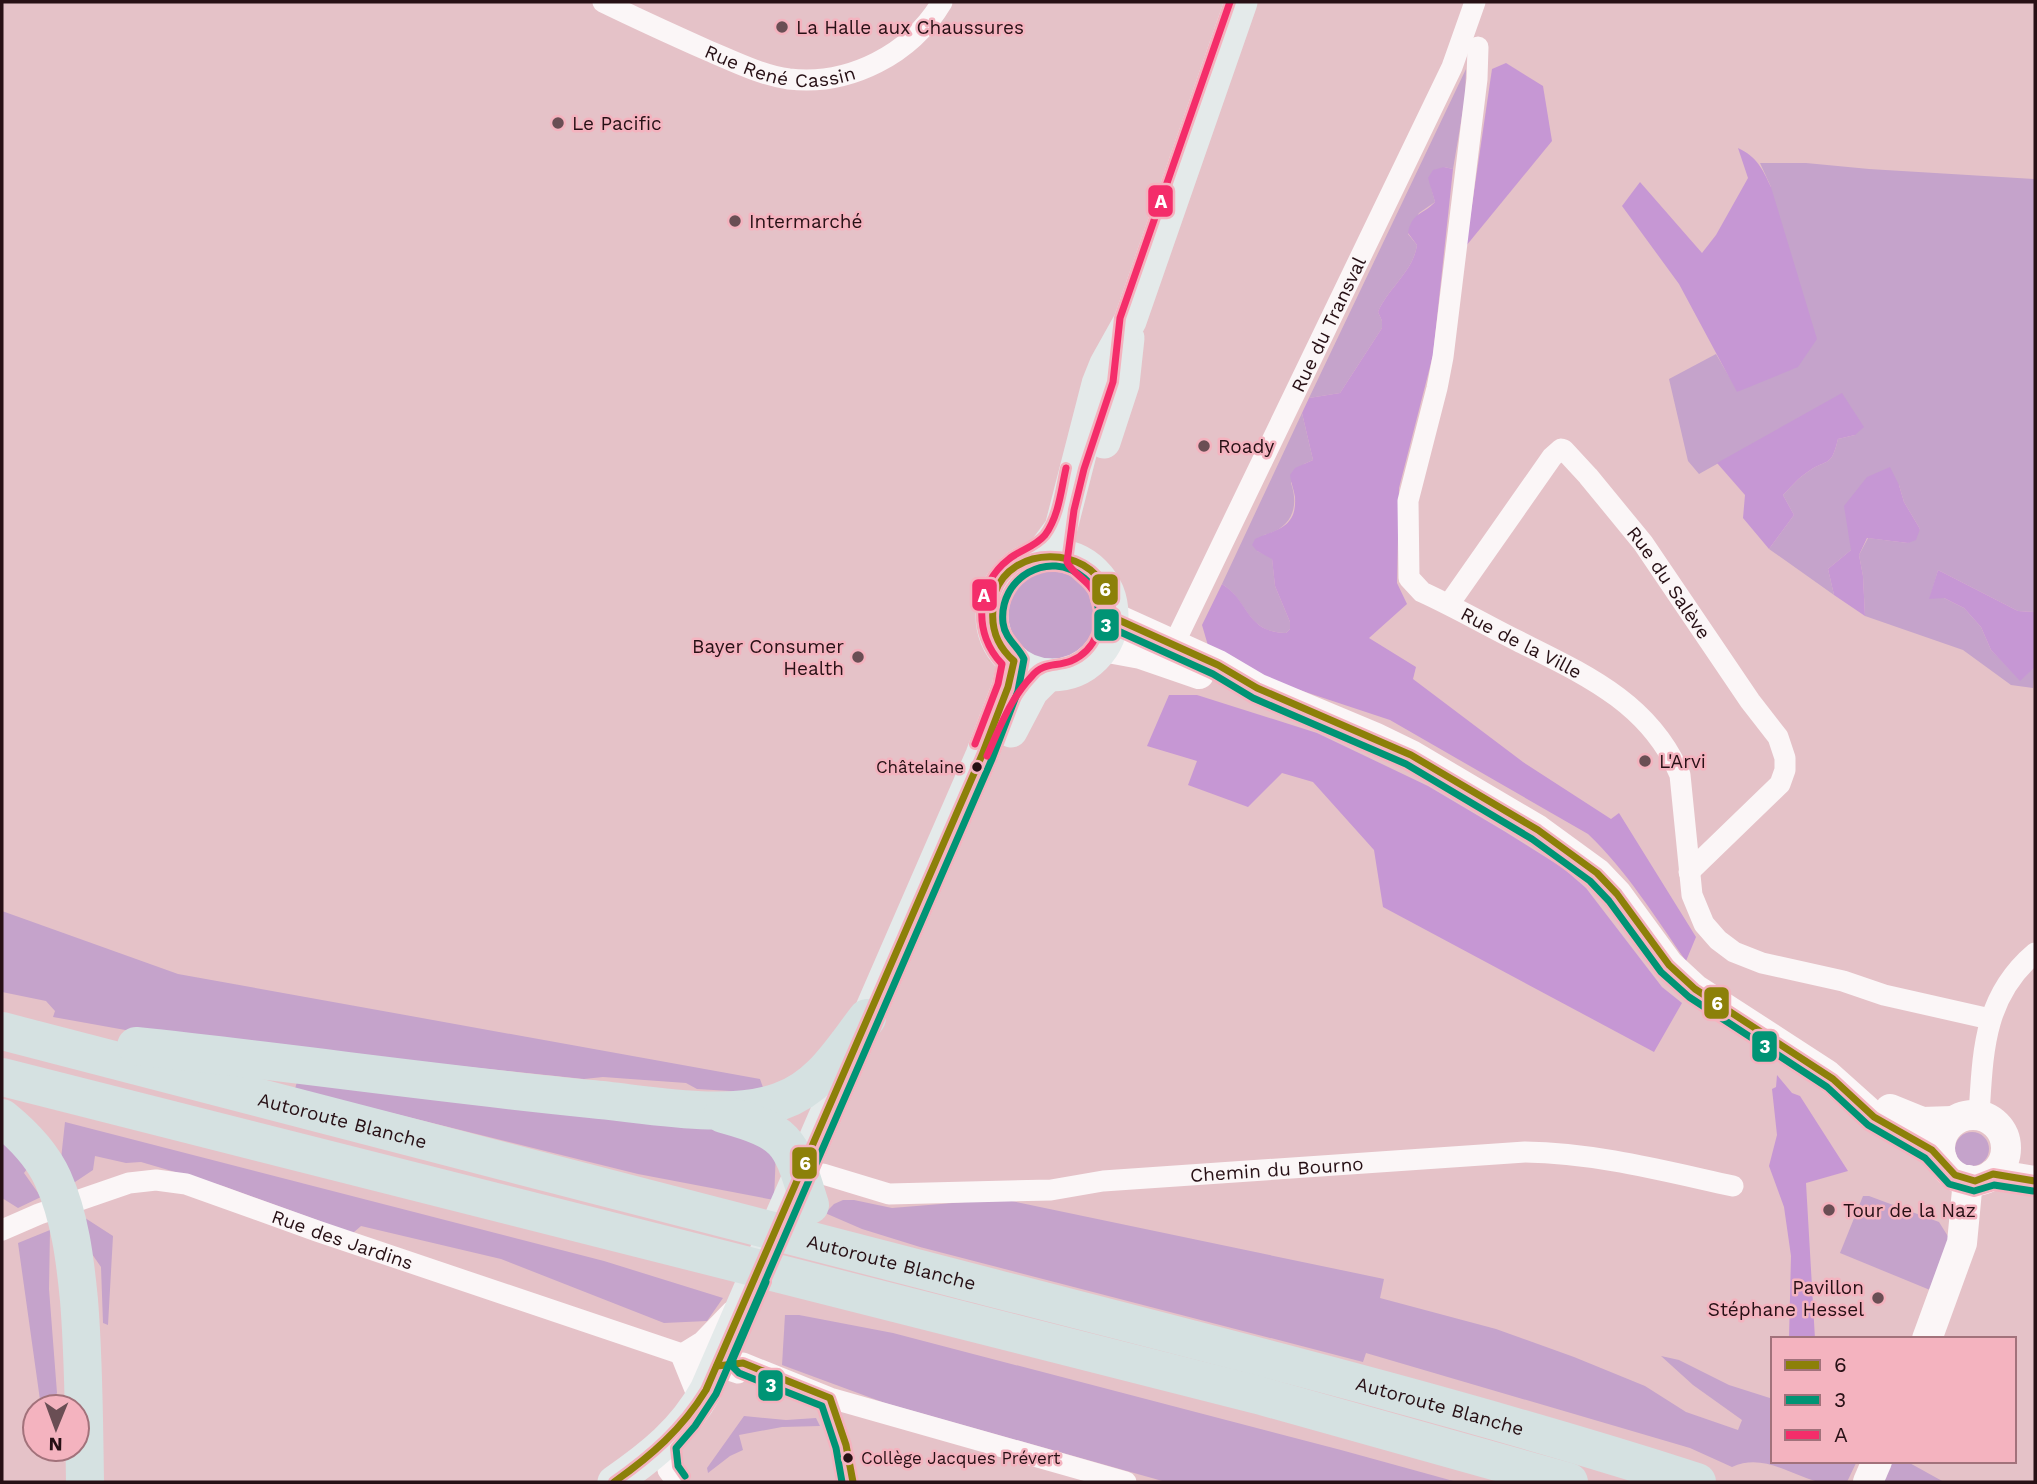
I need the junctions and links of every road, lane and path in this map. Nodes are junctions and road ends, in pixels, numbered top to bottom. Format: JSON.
{"nodes":[{"id":1,"x":603,"y":2,"type":"edge"},
{"id":2,"x":942,"y":2,"type":"edge"},
{"id":3,"x":1241,"y":2,"type":"edge"},
{"id":4,"x":1475,"y":2,"type":"edge"},
{"id":5,"x":1478,"y":47,"type":"dead end"},
{"id":6,"x":1130,"y":321,"type":"junction"},
{"id":7,"x":1041,"y":555,"type":"junction"},
{"id":8,"x":1077,"y":560,"type":"junction"},
{"id":9,"x":1449,"y":604,"type":"junction"},
{"id":10,"x":1108,"y":632,"type":"junction"},
{"id":11,"x":1174,"y":644,"type":"junction"},
{"id":12,"x":1014,"y":661,"type":"junction"},
{"id":13,"x":1048,"y":675,"type":"junction"},
{"id":14,"x":1257,"y":688,"type":"junction"},
{"id":15,"x":1689,"y":872,"type":"junction"},
{"id":16,"x":2035,"y":953,"type":"edge"},
{"id":17,"x":1736,"y":1014,"type":"junction"},
{"id":18,"x":867,"y":1018,"type":"junction"},
{"id":19,"x":1990,"y":1019,"type":"junction"},
{"id":20,"x":2,"y":1029,"type":"edge"},
{"id":21,"x":2,"y":1077,"type":"edge"},
{"id":22,"x":712,"y":1111,"type":"junction"},
{"id":23,"x":2,"y":1118,"type":"edge"},
{"id":24,"x":1966,"y":1118,"type":"junction"},
{"id":25,"x":2006,"y":1144,"type":"junction"},
{"id":26,"x":1942,"y":1159,"type":"junction"},
{"id":27,"x":2035,"y":1167,"type":"edge"},
{"id":28,"x":1981,"y":1177,"type":"junction"},
{"id":29,"x":2035,"y":1181,"type":"edge"},
{"id":30,"x":811,"y":1184,"type":"junction"},
{"id":31,"x":1732,"y":1186,"type":"dead end"},
{"id":32,"x":2,"y":1230,"type":"edge"},
{"id":33,"x":749,"y":1278,"type":"junction"},
{"id":34,"x":1928,"y":1337,"type":"edge"},
{"id":35,"x":681,"y":1355,"type":"junction"},
{"id":36,"x":732,"y":1367,"type":"junction"},
{"id":37,"x":700,"y":1402,"type":"junction"},
{"id":38,"x":1876,"y":1463,"type":"edge"},
{"id":39,"x":666,"y":1470,"type":"edge"},
{"id":40,"x":85,"y":1482,"type":"edge"},
{"id":41,"x":614,"y":1482,"type":"edge"},
{"id":42,"x":1126,"y":1482,"type":"edge"},
{"id":43,"x":1569,"y":1482,"type":"edge"},
{"id":44,"x":1697,"y":1482,"type":"edge"},
{"id":45,"x":1868,"y":1482,"type":"edge"}],
"edges":[{"from":1,"to":2,"type":"street","name":"Rue René Cassin"},
{"from":3,"to":6,"type":"main road"},
{"from":4,"to":11,"type":"street","name":"Rue du Transval"},
{"from":5,"to":9,"type":"street","name":"Rue de la Ville"},
{"from":6,"to":7,"type":"main road"},
{"from":6,"to":8,"type":"main road"},
{"from":7,"to":8,"type":"main road"},
{"from":7,"to":12,"type":"main road"},
{"from":8,"to":10,"type":"main road"},
{"from":9,"to":15,"type":"street","name":"Rue de la Ville"},
{"from":9,"to":15,"type":"street","name":"Rue du Salève"},
{"from":10,"to":11,"type":"street"},
{"from":10,"to":13,"type":"main road"},
{"from":10,"to":14,"type":"street"},
{"from":11,"to":14,"type":"street"},
{"from":12,"to":13,"type":"main road"},
{"from":12,"to":18,"type":"main road"},
{"from":13,"to":30,"type":"main road"},
{"from":14,"to":17,"type":"street"},
{"from":15,"to":19,"type":"street","name":"Rue de la Ville"},
{"from":16,"to":19,"type":"street"},
{"from":17,"to":24,"type":"street"},
{"from":17,"to":26,"type":"street"},
{"from":18,"to":22,"type":"highway"},
{"from":18,"to":30,"type":"main road"},
{"from":19,"to":24,"type":"street"},
{"from":20,"to":22,"type":"highway"},
{"from":20,"to":44,"type":"highway","name":"Autoroute Blanche"},
{"from":21,"to":33,"type":"highway","name":"Autoroute Blanche"},
{"from":22,"to":30,"type":"highway"},
{"from":23,"to":40,"type":"highway"},
{"from":24,"to":25,"type":"street"},
{"from":24,"to":26,"type":"street"},
{"from":25,"to":27,"type":"street"},
{"from":25,"to":28,"type":"street"},
{"from":26,"to":28,"type":"street"},
{"from":28,"to":29,"type":"street"},
{"from":28,"to":34,"type":"street"},
{"from":30,"to":31,"type":"street","name":"Chemin du Bourno"},
{"from":30,"to":33,"type":"main road"},
{"from":30,"to":36,"type":"main road"},
{"from":32,"to":35,"type":"street","name":"Rue des Jardins"},
{"from":33,"to":35,"type":"street"},
{"from":33,"to":36,"type":"main road"},
{"from":33,"to":43,"type":"highway","name":"Autoroute Blanche"},
{"from":35,"to":36,"type":"street","name":"Rue des Jardins"},
{"from":35,"to":37,"type":"street"},
{"from":36,"to":37,"type":"main road"},
{"from":36,"to":39,"type":"main road"},
{"from":36,"to":42,"type":"street","name":"Rue des Jardins"},
{"from":37,"to":39,"type":"main road"},
{"from":38,"to":45,"type":"street"},
{"from":39,"to":41,"type":"main road"}]}
